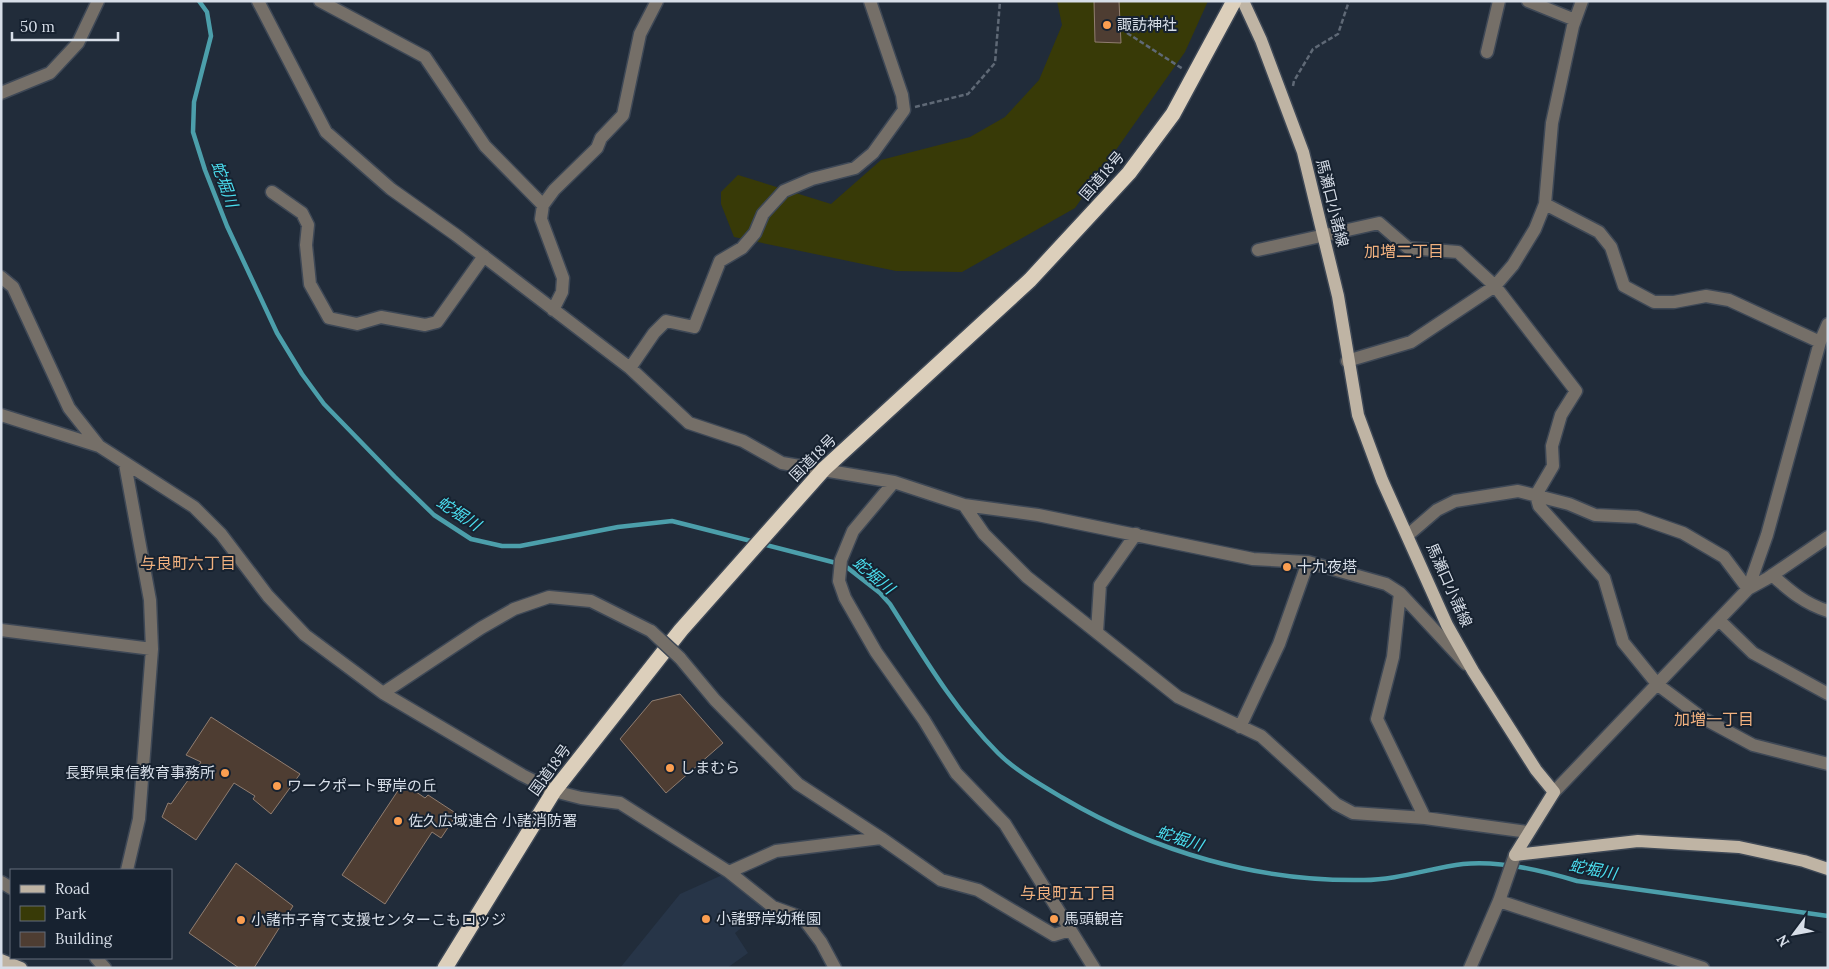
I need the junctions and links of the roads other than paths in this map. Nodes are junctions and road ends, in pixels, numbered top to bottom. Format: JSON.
{"nodes":[{"id":1,"x":98,"y":1,"type":"edge"},
{"id":2,"x":258,"y":1,"type":"edge"},
{"id":3,"x":320,"y":1,"type":"edge"},
{"id":4,"x":658,"y":1,"type":"edge"},
{"id":5,"x":870,"y":1,"type":"edge"},
{"id":6,"x":1234,"y":1,"type":"edge"},
{"id":7,"x":1244,"y":1,"type":"edge"},
{"id":8,"x":1498,"y":1,"type":"edge"},
{"id":9,"x":1528,"y":1,"type":"edge"},
{"id":10,"x":1582,"y":1,"type":"edge"},
{"id":11,"x":1575,"y":20,"type":"junction"},
{"id":12,"x":1487,"y":52,"type":"dead end"},
{"id":13,"x":1,"y":93,"type":"edge"},
{"id":14,"x":272,"y":192,"type":"dead end"},
{"id":15,"x":1545,"y":204,"type":"junction"},
{"id":16,"x":543,"y":205,"type":"junction"},
{"id":17,"x":1323,"y":234,"type":"junction"},
{"id":18,"x":1258,"y":250,"type":"dead end"},
{"id":19,"x":484,"y":256,"type":"junction"},
{"id":20,"x":1,"y":277,"type":"edge"},
{"id":21,"x":1495,"y":286,"type":"junction"},
{"id":22,"x":553,"y":310,"type":"junction"},
{"id":23,"x":1828,"y":324,"type":"edge"},
{"id":24,"x":1820,"y":342,"type":"junction"},
{"id":25,"x":1347,"y":360,"type":"junction"},
{"id":26,"x":630,"y":368,"type":"junction"},
{"id":27,"x":1,"y":414,"type":"edge"},
{"id":28,"x":99,"y":446,"type":"junction"},
{"id":29,"x":125,"y":464,"type":"junction"},
{"id":30,"x":824,"y":469,"type":"junction"},
{"id":31,"x":894,"y":482,"type":"junction"},
{"id":32,"x":1536,"y":495,"type":"junction"},
{"id":33,"x":964,"y":505,"type":"junction"},
{"id":34,"x":1136,"y":534,"type":"junction"},
{"id":35,"x":1408,"y":535,"type":"junction"},
{"id":36,"x":1828,"y":537,"type":"edge"},
{"id":37,"x":1308,"y":562,"type":"junction"},
{"id":38,"x":1772,"y":575,"type":"junction"},
{"id":39,"x":1748,"y":589,"type":"junction"},
{"id":40,"x":1400,"y":593,"type":"junction"},
{"id":41,"x":1828,"y":611,"type":"edge"},
{"id":42,"x":1719,"y":620,"type":"junction"},
{"id":43,"x":1,"y":630,"type":"edge"},
{"id":44,"x":1097,"y":632,"type":"junction"},
{"id":45,"x":152,"y":649,"type":"junction"},
{"id":46,"x":1473,"y":671,"type":"junction"},
{"id":47,"x":1658,"y":685,"type":"junction"},
{"id":48,"x":383,"y":693,"type":"junction"},
{"id":49,"x":1828,"y":694,"type":"edge"},
{"id":50,"x":1240,"y":727,"type":"junction"},
{"id":51,"x":1828,"y":764,"type":"edge"},
{"id":52,"x":554,"y":791,"type":"junction"},
{"id":53,"x":1554,"y":792,"type":"junction"},
{"id":54,"x":1425,"y":818,"type":"junction"},
{"id":55,"x":1528,"y":832,"type":"junction"},
{"id":56,"x":881,"y":838,"type":"junction"},
{"id":57,"x":1515,"y":855,"type":"junction"},
{"id":58,"x":127,"y":869,"type":"edge"},
{"id":59,"x":1828,"y":869,"type":"edge"},
{"id":60,"x":729,"y":872,"type":"junction"},
{"id":61,"x":1499,"y":901,"type":"junction"},
{"id":62,"x":1070,"y":930,"type":"junction"},
{"id":63,"x":97,"y":959,"type":"edge"},
{"id":64,"x":1,"y":960,"type":"edge"},
{"id":65,"x":22,"y":968,"type":"edge"},
{"id":66,"x":106,"y":968,"type":"edge"},
{"id":67,"x":446,"y":968,"type":"edge"},
{"id":68,"x":835,"y":968,"type":"edge"},
{"id":69,"x":1094,"y":968,"type":"edge"},
{"id":70,"x":1470,"y":968,"type":"edge"},
{"id":71,"x":1703,"y":968,"type":"edge"}],
"edges":[{"from":1,"to":13,"type":"street"},
{"from":2,"to":19,"type":"street"},
{"from":3,"to":16,"type":"street"},
{"from":4,"to":16,"type":"street"},
{"from":5,"to":26,"type":"street"},
{"from":6,"to":30,"type":"highway","name":"国道18号"},
{"from":7,"to":17,"type":"main road","name":"馬瀬口小諸線"},
{"from":8,"to":12,"type":"street"},
{"from":9,"to":11,"type":"street"},
{"from":10,"to":11,"type":"street"},
{"from":11,"to":15,"type":"street"},
{"from":14,"to":19,"type":"street"},
{"from":15,"to":21,"type":"street"},
{"from":15,"to":24,"type":"street"},
{"from":16,"to":22,"type":"street"},
{"from":17,"to":18,"type":"street"},
{"from":17,"to":21,"type":"street"},
{"from":17,"to":25,"type":"main road","name":"馬瀬口小諸線"},
{"from":19,"to":22,"type":"street"},
{"from":20,"to":28,"type":"street"},
{"from":21,"to":25,"type":"street"},
{"from":21,"to":32,"type":"street"},
{"from":22,"to":26,"type":"street"},
{"from":23,"to":24,"type":"street"},
{"from":24,"to":39,"type":"street"},
{"from":25,"to":35,"type":"main road","name":"馬瀬口小諸線"},
{"from":26,"to":30,"type":"street"},
{"from":27,"to":28,"type":"street"},
{"from":28,"to":29,"type":"street"},
{"from":29,"to":45,"type":"street"},
{"from":29,"to":48,"type":"street"},
{"from":30,"to":31,"type":"street"},
{"from":30,"to":52,"type":"highway","name":"国道18号"},
{"from":31,"to":33,"type":"street"},
{"from":31,"to":62,"type":"street"},
{"from":32,"to":35,"type":"street"},
{"from":32,"to":39,"type":"street"},
{"from":32,"to":47,"type":"street"},
{"from":33,"to":34,"type":"street"},
{"from":33,"to":44,"type":"street"},
{"from":34,"to":37,"type":"street"},
{"from":34,"to":44,"type":"street"},
{"from":35,"to":46,"type":"main road","name":"馬瀬口小諸線"},
{"from":36,"to":38,"type":"street"},
{"from":37,"to":40,"type":"street"},
{"from":37,"to":50,"type":"street"},
{"from":38,"to":39,"type":"street"},
{"from":38,"to":41,"type":"street"},
{"from":39,"to":42,"type":"street"},
{"from":40,"to":46,"type":"street"},
{"from":40,"to":54,"type":"street"},
{"from":42,"to":47,"type":"street"},
{"from":42,"to":49,"type":"street"},
{"from":43,"to":45,"type":"street"},
{"from":44,"to":50,"type":"street"},
{"from":45,"to":58,"type":"street"},
{"from":46,"to":53,"type":"main road","name":"馬瀬口小諸線"},
{"from":47,"to":51,"type":"street"},
{"from":47,"to":53,"type":"street"},
{"from":48,"to":52,"type":"street"},
{"from":48,"to":56,"type":"street","bridge":true},
{"from":50,"to":54,"type":"street"},
{"from":52,"to":60,"type":"street"},
{"from":52,"to":67,"type":"highway","name":"国道18号"},
{"from":53,"to":55,"type":"main road"},
{"from":54,"to":55,"type":"street"},
{"from":55,"to":57,"type":"main road"},
{"from":56,"to":60,"type":"street"},
{"from":56,"to":62,"type":"street"},
{"from":57,"to":59,"type":"main road"},
{"from":57,"to":61,"type":"street"},
{"from":60,"to":68,"type":"street"},
{"from":61,"to":70,"type":"street"},
{"from":61,"to":71,"type":"street"},
{"from":62,"to":69,"type":"street"},
{"from":63,"to":66,"type":"street"},
{"from":64,"to":65,"type":"main road"}]}
